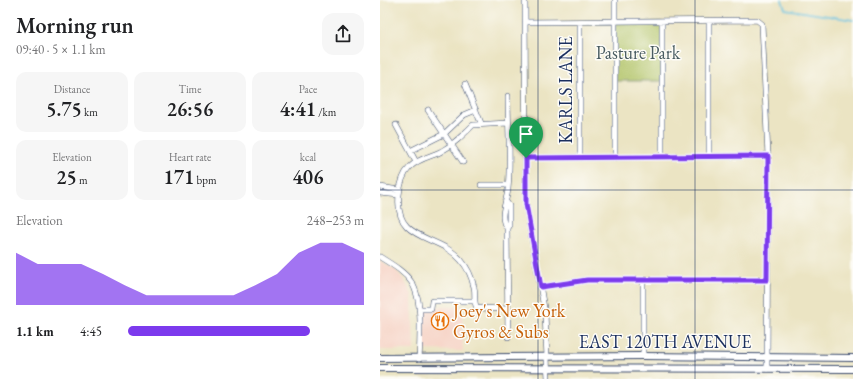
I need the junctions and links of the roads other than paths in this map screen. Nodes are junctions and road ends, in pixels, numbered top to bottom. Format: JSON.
{"nodes":[{"id":1,"x":525,"y":0,"type":"edge"},
{"id":2,"x":615,"y":0,"type":"edge"},
{"id":3,"x":709,"y":21,"type":"junction"},
{"id":4,"x":525,"y":22,"type":"junction"},
{"id":5,"x":580,"y":22,"type":"junction"},
{"id":6,"x":615,"y":22,"type":"junction"},
{"id":7,"x":662,"y":22,"type":"junction"},
{"id":8,"x":465,"y":84,"type":"dead end"},
{"id":9,"x":508,"y":96,"type":"dead end"},
{"id":10,"x":428,"y":110,"type":"dead end"},
{"id":11,"x":476,"y":110,"type":"junction"},
{"id":12,"x":481,"y":123,"type":"junction"},
{"id":13,"x":508,"y":123,"type":"junction"},
{"id":14,"x":396,"y":125,"type":"dead end"},
{"id":15,"x":444,"y":134,"type":"junction"},
{"id":16,"x":452,"y":145,"type":"junction"},
{"id":17,"x":410,"y":150,"type":"junction"},
{"id":18,"x":768,"y":156,"type":"junction"},
{"id":19,"x":580,"y":157,"type":"junction"},
{"id":20,"x":615,"y":157,"type":"junction"},
{"id":21,"x":662,"y":157,"type":"junction"},
{"id":22,"x":709,"y":157,"type":"junction"},
{"id":23,"x":526,"y":158,"type":"junction"},
{"id":24,"x":416,"y":162,"type":"junction"},
{"id":25,"x":463,"y":162,"type":"dead end"},
{"id":26,"x":481,"y":185,"type":"dead end"},
{"id":27,"x":508,"y":185,"type":"junction"},
{"id":28,"x":380,"y":187,"type":"edge"},
{"id":29,"x":380,"y":192,"type":"edge"},
{"id":30,"x":399,"y":192,"type":"junction"},
{"id":31,"x":380,"y":257,"type":"edge"},
{"id":32,"x":643,"y":280,"type":"junction"},
{"id":33,"x":767,"y":280,"type":"junction"},
{"id":34,"x":541,"y":287,"type":"junction"},
{"id":35,"x":475,"y":300,"type":"junction"},
{"id":36,"x":419,"y":309,"type":"junction"},
{"id":37,"x":508,"y":309,"type":"junction"},
{"id":38,"x":508,"y":337,"type":"dead end"},
{"id":39,"x":643,"y":356,"type":"junction"},
{"id":40,"x":380,"y":358,"type":"edge"},
{"id":41,"x":419,"y":358,"type":"junction"},
{"id":42,"x":546,"y":358,"type":"junction"},
{"id":43,"x":767,"y":358,"type":"junction"},
{"id":44,"x":853,"y":358,"type":"edge"},
{"id":45,"x":380,"y":368,"type":"edge"},
{"id":46,"x":548,"y":368,"type":"junction"},
{"id":47,"x":767,"y":369,"type":"junction"},
{"id":48,"x":853,"y":369,"type":"edge"},
{"id":49,"x":548,"y":379,"type":"edge"}],
"edges":[{"from":1,"to":4,"type":"street"},
{"from":2,"to":6,"type":"street"},
{"from":3,"to":7,"type":"street"},
{"from":3,"to":18,"type":"street"},
{"from":3,"to":22,"type":"street"},
{"from":4,"to":5,"type":"street"},
{"from":4,"to":23,"type":"street"},
{"from":5,"to":6,"type":"street"},
{"from":5,"to":19,"type":"street","name":"KARLS LANE"},
{"from":6,"to":7,"type":"street"},
{"from":6,"to":20,"type":"street"},
{"from":7,"to":21,"type":"street"},
{"from":8,"to":11,"type":"street"},
{"from":9,"to":13,"type":"street"},
{"from":10,"to":15,"type":"street"},
{"from":11,"to":12,"type":"street"},
{"from":11,"to":15,"type":"street"},
{"from":12,"to":13,"type":"street"},
{"from":12,"to":16,"type":"street"},
{"from":13,"to":27,"type":"street"},
{"from":14,"to":17,"type":"street"},
{"from":15,"to":16,"type":"street"},
{"from":15,"to":17,"type":"street"},
{"from":16,"to":24,"type":"street"},
{"from":16,"to":25,"type":"street"},
{"from":17,"to":24,"type":"street"},
{"from":18,"to":22,"type":"street"},
{"from":18,"to":33,"type":"street"},
{"from":19,"to":20,"type":"street"},
{"from":19,"to":23,"type":"street"},
{"from":20,"to":21,"type":"street"},
{"from":21,"to":22,"type":"street"},
{"from":23,"to":34,"type":"street"},
{"from":24,"to":30,"type":"street"},
{"from":26,"to":27,"type":"street"},
{"from":27,"to":37,"type":"street"},
{"from":28,"to":30,"type":"street"},
{"from":29,"to":30,"type":"street"},
{"from":30,"to":35,"type":"street"},
{"from":31,"to":36,"type":"street"},
{"from":32,"to":33,"type":"street"},
{"from":32,"to":34,"type":"street"},
{"from":32,"to":39,"type":"street"},
{"from":33,"to":43,"type":"street"},
{"from":34,"to":42,"type":"street"},
{"from":35,"to":36,"type":"street"},
{"from":35,"to":37,"type":"street"},
{"from":36,"to":41,"type":"street"},
{"from":37,"to":38,"type":"street"},
{"from":39,"to":42,"type":"main road","name":"EAST 120TH AVENUE"},
{"from":39,"to":43,"type":"main road","name":"EAST 120TH AVENUE"},
{"from":40,"to":41,"type":"main road","name":"EAST 120TH AVENUE"},
{"from":41,"to":42,"type":"main road","name":"EAST 120TH AVENUE"},
{"from":42,"to":46,"type":"street"},
{"from":43,"to":44,"type":"main road","name":"EAST 120TH AVENUE"},
{"from":43,"to":47,"type":"street"},
{"from":45,"to":46,"type":"main road","name":"EAST 120TH AVENUE"},
{"from":46,"to":47,"type":"main road","name":"EAST 120TH AVENUE"},
{"from":46,"to":49,"type":"street"},
{"from":47,"to":48,"type":"main road","name":"EAST 120TH AVENUE"}]}
